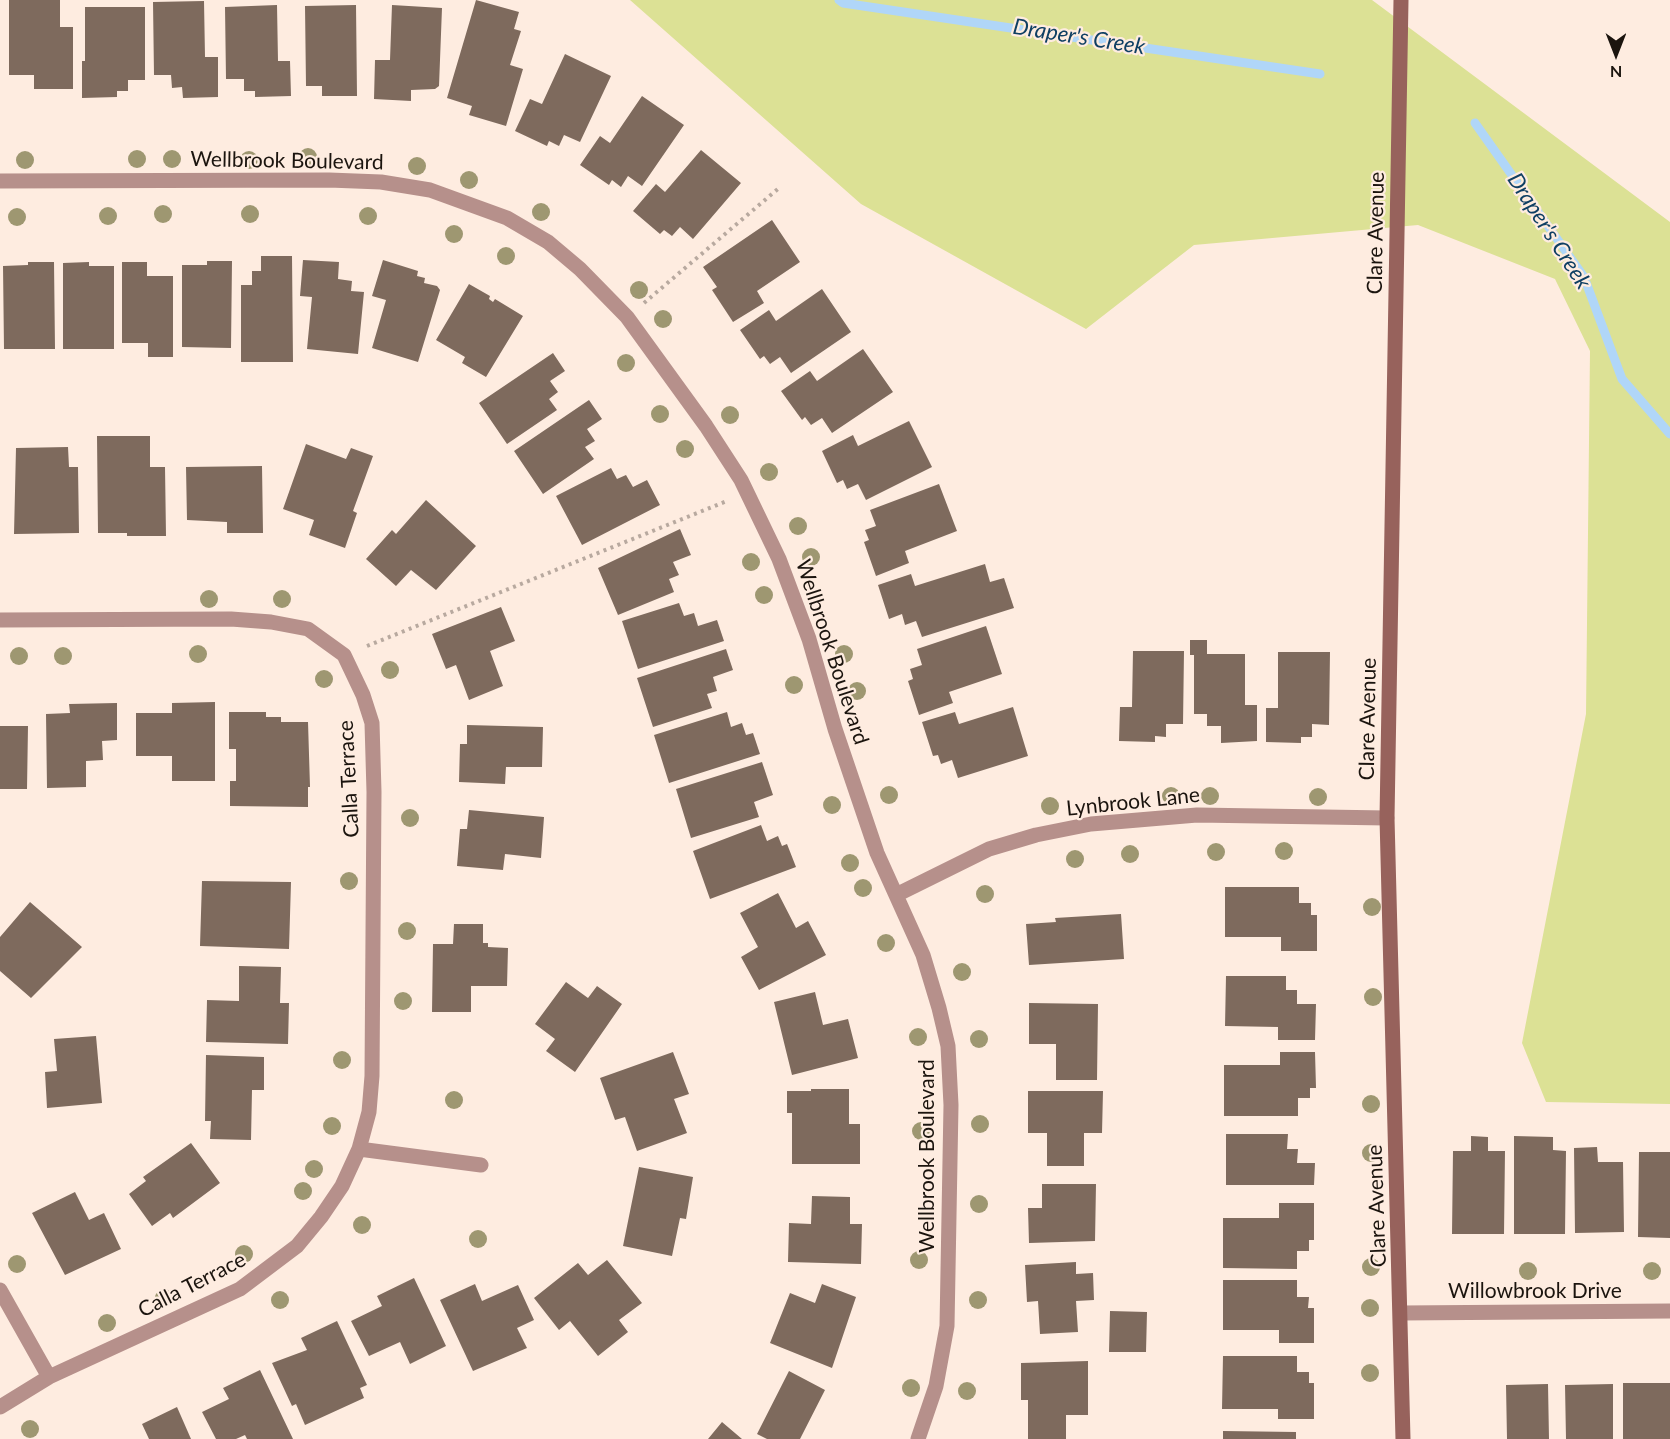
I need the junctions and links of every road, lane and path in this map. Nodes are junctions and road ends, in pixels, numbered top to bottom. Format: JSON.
{"nodes":[{"id":1,"x":1401,"y":0,"type":"edge"},
{"id":2,"x":0,"y":181,"type":"edge"},
{"id":3,"x":779,"y":188,"type":"dead end"},
{"id":4,"x":627,"y":317,"type":"junction"},
{"id":5,"x":747,"y":493,"type":"junction"},
{"id":6,"x":0,"y":620,"type":"edge"},
{"id":7,"x":344,"y":655,"type":"junction"},
{"id":8,"x":1387,"y":819,"type":"junction"},
{"id":9,"x":896,"y":895,"type":"junction"},
{"id":10,"x":359,"y":1149,"type":"junction"},
{"id":11,"x":481,"y":1165,"type":"dead end"},
{"id":12,"x":0,"y":1290,"type":"edge"},
{"id":13,"x":1670,"y":1311,"type":"edge"},
{"id":14,"x":1401,"y":1313,"type":"junction"},
{"id":15,"x":49,"y":1377,"type":"junction"},
{"id":16,"x":0,"y":1407,"type":"edge"},
{"id":17,"x":918,"y":1439,"type":"edge"},
{"id":18,"x":1403,"y":1439,"type":"edge"}],
"edges":[{"from":1,"to":8,"type":"street","name":"Clare Avenue"},
{"from":2,"to":4,"type":"street","name":"Wellbrook Boulevard"},
{"from":3,"to":4,"type":"path"},
{"from":4,"to":5,"type":"street","name":"Wellbrook Boulevard"},
{"from":5,"to":7,"type":"path"},
{"from":5,"to":9,"type":"street","name":"Wellbrook Boulevard"},
{"from":6,"to":7,"type":"street","name":"Calla Terrace"},
{"from":7,"to":10,"type":"street","name":"Calla Terrace"},
{"from":8,"to":9,"type":"street","name":"Lynbrook Lane"},
{"from":8,"to":14,"type":"street","name":"Clare Avenue"},
{"from":9,"to":17,"type":"street","name":"Wellbrook Boulevard"},
{"from":10,"to":11,"type":"street"},
{"from":10,"to":15,"type":"street","name":"Calla Terrace"},
{"from":12,"to":15,"type":"street"},
{"from":13,"to":14,"type":"street","name":"Willowbrook Drive"},
{"from":14,"to":18,"type":"street","name":"Clare Avenue"},
{"from":15,"to":16,"type":"street","name":"Calla Terrace"}]}
